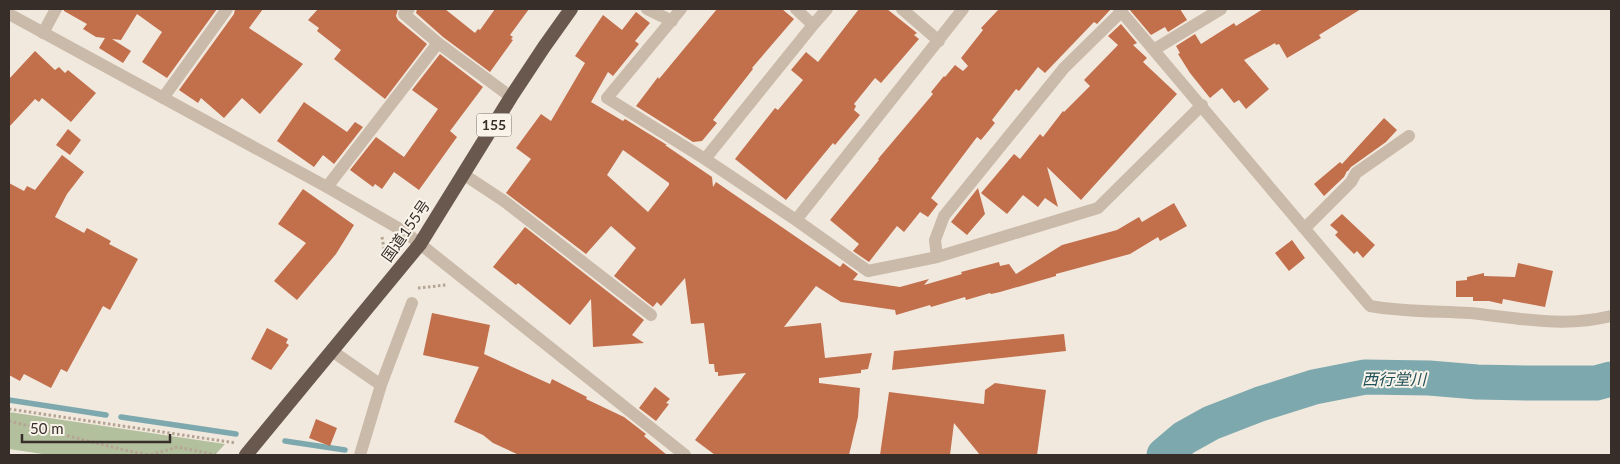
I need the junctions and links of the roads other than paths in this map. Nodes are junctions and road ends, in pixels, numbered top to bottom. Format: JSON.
{"nodes":[{"id":1,"x":56,"y":9,"type":"edge"},
{"id":2,"x":227,"y":9,"type":"edge"},
{"id":3,"x":409,"y":9,"type":"edge"},
{"id":4,"x":571,"y":9,"type":"edge"},
{"id":5,"x":647,"y":9,"type":"edge"},
{"id":6,"x":681,"y":9,"type":"edge"},
{"id":7,"x":796,"y":9,"type":"edge"},
{"id":8,"x":827,"y":9,"type":"edge"},
{"id":9,"x":902,"y":9,"type":"edge"},
{"id":10,"x":963,"y":9,"type":"edge"},
{"id":11,"x":1221,"y":9,"type":"edge"},
{"id":12,"x":1120,"y":10,"type":"edge"},
{"id":13,"x":9,"y":14,"type":"edge"},
{"id":14,"x":672,"y":21,"type":"junction"},
{"id":15,"x":813,"y":25,"type":"junction"},
{"id":16,"x":43,"y":33,"type":"junction"},
{"id":17,"x":939,"y":41,"type":"junction"},
{"id":18,"x":438,"y":42,"type":"junction"},
{"id":19,"x":1154,"y":49,"type":"junction"},
{"id":20,"x":511,"y":97,"type":"junction"},
{"id":21,"x":163,"y":98,"type":"junction"},
{"id":22,"x":1202,"y":105,"type":"junction"},
{"id":23,"x":1409,"y":136,"type":"dead end"},
{"id":24,"x":704,"y":159,"type":"junction"},
{"id":25,"x":463,"y":174,"type":"junction"},
{"id":26,"x":328,"y":187,"type":"junction"},
{"id":27,"x":796,"y":220,"type":"junction"},
{"id":28,"x":1304,"y":228,"type":"junction"},
{"id":29,"x":420,"y":244,"type":"junction"},
{"id":30,"x":937,"y":257,"type":"junction"},
{"id":31,"x":412,"y":302,"type":"dead end"},
{"id":32,"x":651,"y":315,"type":"dead end"},
{"id":33,"x":1611,"y":316,"type":"edge"},
{"id":34,"x":332,"y":351,"type":"junction"},
{"id":35,"x":381,"y":385,"type":"junction"},
{"id":36,"x":246,"y":455,"type":"edge"},
{"id":37,"x":360,"y":455,"type":"edge"},
{"id":38,"x":685,"y":455,"type":"edge"}],
"edges":[{"from":1,"to":16,"type":"street"},
{"from":2,"to":21,"type":"street"},
{"from":3,"to":18,"type":"street"},
{"from":4,"to":20,"type":"highway","name":"国道155号","number":"155"},
{"from":5,"to":14,"type":"street"},
{"from":6,"to":14,"type":"street"},
{"from":7,"to":15,"type":"street"},
{"from":8,"to":15,"type":"street"},
{"from":9,"to":17,"type":"street"},
{"from":10,"to":17,"type":"street"},
{"from":11,"to":19,"type":"street"},
{"from":12,"to":19,"type":"street"},
{"from":12,"to":30,"type":"street"},
{"from":13,"to":16,"type":"street"},
{"from":14,"to":24,"type":"street"},
{"from":15,"to":24,"type":"street"},
{"from":16,"to":21,"type":"street"},
{"from":17,"to":27,"type":"street"},
{"from":18,"to":20,"type":"street"},
{"from":18,"to":26,"type":"street"},
{"from":19,"to":22,"type":"street"},
{"from":20,"to":25,"type":"highway","name":"国道155号","number":"155"},
{"from":21,"to":26,"type":"street"},
{"from":22,"to":28,"type":"street"},
{"from":22,"to":30,"type":"street"},
{"from":23,"to":28,"type":"street"},
{"from":24,"to":27,"type":"street"},
{"from":25,"to":29,"type":"highway","name":"国道155号","number":"155"},
{"from":25,"to":32,"type":"street"},
{"from":26,"to":29,"type":"street"},
{"from":27,"to":30,"type":"street"},
{"from":28,"to":33,"type":"street"},
{"from":29,"to":34,"type":"highway","name":"国道155号","number":"155"},
{"from":29,"to":38,"type":"street"},
{"from":31,"to":35,"type":"street"},
{"from":34,"to":35,"type":"street"},
{"from":34,"to":36,"type":"highway","name":"国道155号","number":"155"},
{"from":35,"to":37,"type":"street"}]}
